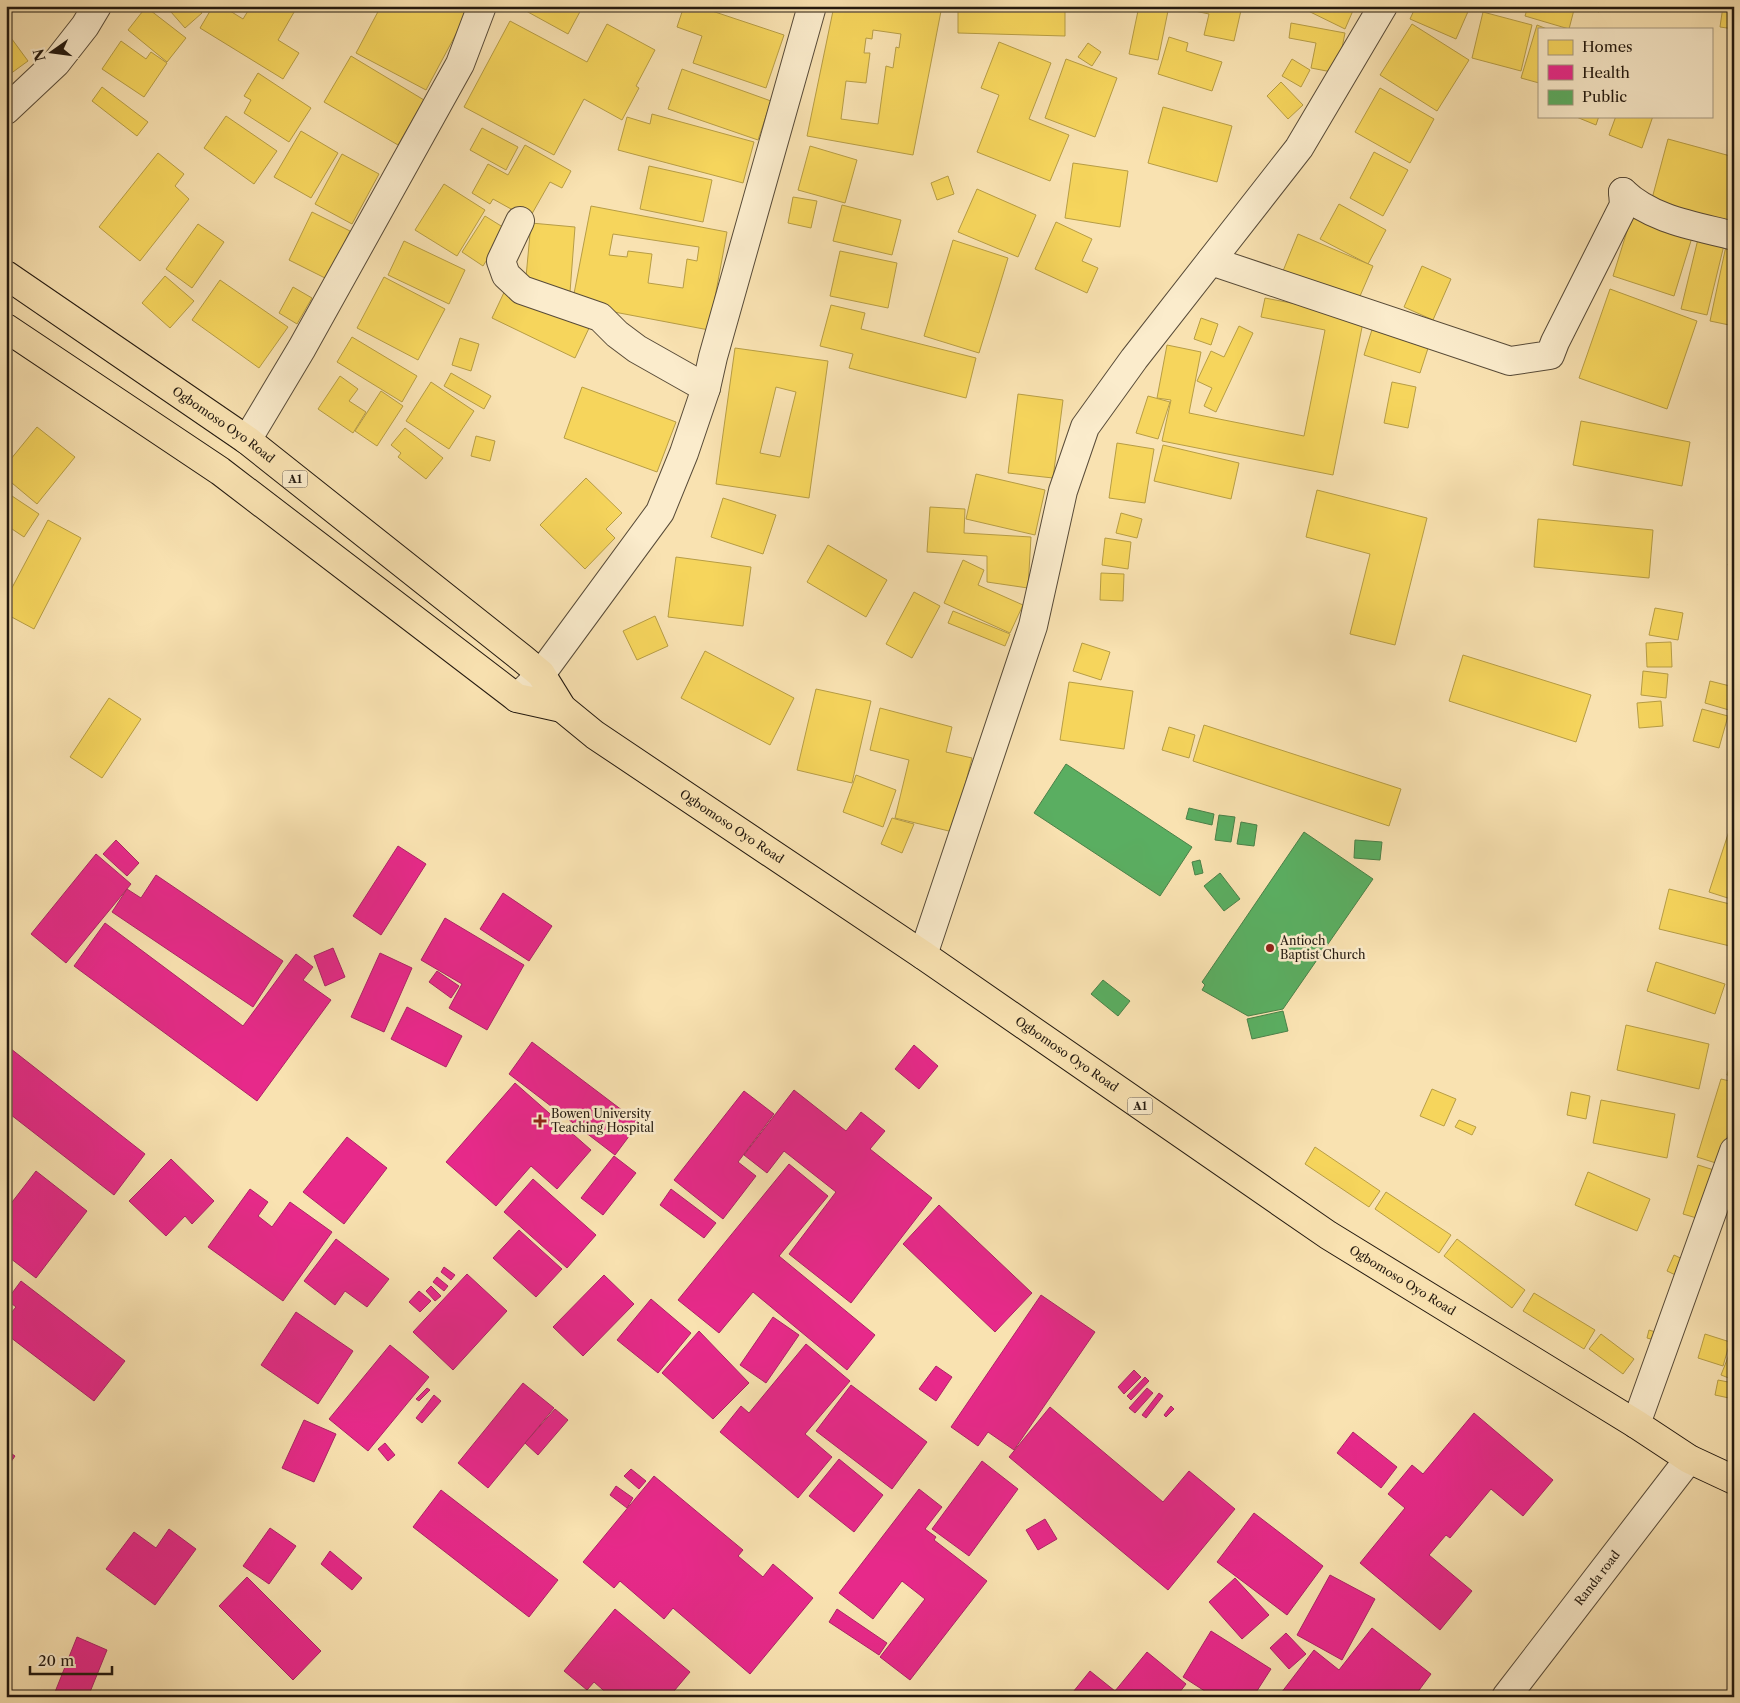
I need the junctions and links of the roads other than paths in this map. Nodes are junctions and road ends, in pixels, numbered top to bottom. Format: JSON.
{"nodes":[{"id":1,"x":97,"y":6,"type":"edge"},
{"id":2,"x":482,"y":6,"type":"edge"},
{"id":3,"x":812,"y":6,"type":"edge"},
{"id":4,"x":1383,"y":6,"type":"edge"},
{"id":5,"x":6,"y":110,"type":"edge"},
{"id":6,"x":520,"y":221,"type":"dead end"},
{"id":7,"x":1734,"y":236,"type":"edge"},
{"id":8,"x":1211,"y":261,"type":"junction"},
{"id":9,"x":6,"y":275,"type":"edge"},
{"id":10,"x":6,"y":328,"type":"edge"},
{"id":11,"x":706,"y":388,"type":"junction"},
{"id":12,"x":247,"y":440,"type":"junction"},
{"id":13,"x":541,"y":674,"type":"junction"},
{"id":14,"x":518,"y":698,"type":"junction"},
{"id":15,"x":562,"y":708,"type":"junction"},
{"id":16,"x":923,"y":955,"type":"junction"},
{"id":17,"x":1734,"y":1151,"type":"edge"},
{"id":18,"x":1636,"y":1424,"type":"junction"},
{"id":19,"x":1689,"y":1459,"type":"junction"},
{"id":20,"x":1728,"y":1480,"type":"edge"},
{"id":21,"x":1506,"y":1697,"type":"edge"}],
"edges":[{"from":1,"to":5,"type":"street"},
{"from":2,"to":12,"type":"street"},
{"from":3,"to":11,"type":"street"},
{"from":4,"to":8,"type":"street"},
{"from":6,"to":11,"type":"street"},
{"from":7,"to":8,"type":"street"},
{"from":8,"to":16,"type":"street"},
{"from":9,"to":12,"type":"highway","name":"Ogbomoso Oyo Road","number":"A1"},
{"from":10,"to":14,"type":"highway","name":"Ogbomoso Oyo Road","number":"A1"},
{"from":11,"to":13,"type":"street"},
{"from":12,"to":13,"type":"highway","name":"Ogbomoso Oyo Road","number":"A1"},
{"from":13,"to":14,"type":"street"},
{"from":13,"to":15,"type":"highway","name":"Ogbomoso Oyo Road","number":"A1"},
{"from":14,"to":15,"type":"highway","name":"Ogbomoso Oyo Road","number":"A1"},
{"from":15,"to":16,"type":"highway","name":"Ogbomoso Oyo Road","number":"A1"},
{"from":16,"to":18,"type":"highway","name":"Ogbomoso Oyo Road","number":"A1"},
{"from":17,"to":18,"type":"street"},
{"from":18,"to":19,"type":"highway","name":"Ogbomoso Oyo Road","number":"A1"},
{"from":19,"to":20,"type":"highway","name":"Ogbomoso Oyo Road","number":"A1"},
{"from":19,"to":21,"type":"street","name":"Randa road"}]}
